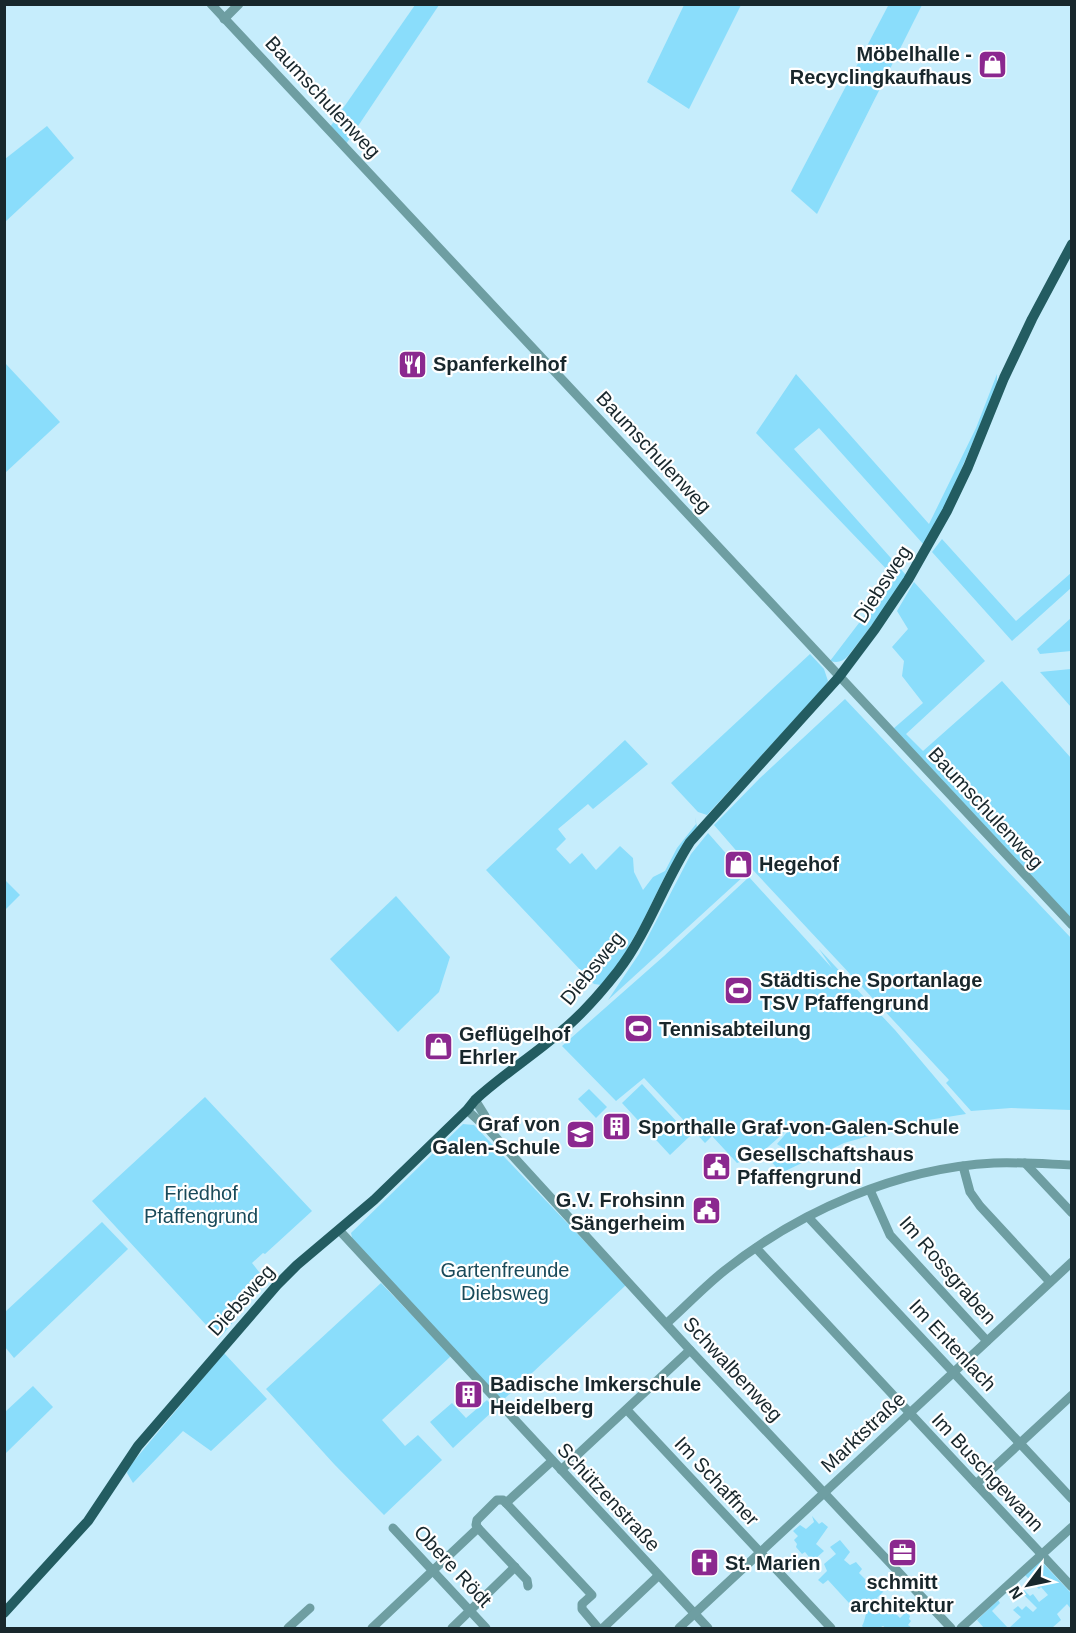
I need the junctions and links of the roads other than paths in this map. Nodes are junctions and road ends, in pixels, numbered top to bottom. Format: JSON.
{"nodes":[{"id":1,"x":211,"y":4,"type":"edge"},
{"id":2,"x":239,"y":4,"type":"edge"},
{"id":3,"x":224,"y":19,"type":"junction"},
{"id":4,"x":1071,"y":244,"type":"edge"},
{"id":5,"x":839,"y":677,"type":"junction"},
{"id":6,"x":1071,"y":925,"type":"edge"},
{"id":7,"x":475,"y":1100,"type":"junction"},
{"id":8,"x":469,"y":1112,"type":"junction"},
{"id":9,"x":490,"y":1131,"type":"junction"},
{"id":10,"x":1025,"y":1163,"type":"junction"},
{"id":11,"x":1071,"y":1165,"type":"edge"},
{"id":12,"x":963,"y":1166,"type":"junction"},
{"id":13,"x":870,"y":1190,"type":"junction"},
{"id":14,"x":1071,"y":1213,"type":"edge"},
{"id":15,"x":808,"y":1216,"type":"junction"},
{"id":16,"x":339,"y":1230,"type":"junction"},
{"id":17,"x":756,"y":1248,"type":"junction"},
{"id":18,"x":1071,"y":1262,"type":"edge"},
{"id":19,"x":1050,"y":1282,"type":"junction"},
{"id":20,"x":667,"y":1323,"type":"junction"},
{"id":21,"x":987,"y":1341,"type":"junction"},
{"id":22,"x":690,"y":1350,"type":"junction"},
{"id":23,"x":953,"y":1372,"type":"junction"},
{"id":24,"x":1071,"y":1395,"type":"edge"},
{"id":25,"x":627,"y":1410,"type":"junction"},
{"id":26,"x":910,"y":1414,"type":"junction"},
{"id":27,"x":1020,"y":1443,"type":"junction"},
{"id":28,"x":552,"y":1461,"type":"junction"},
{"id":29,"x":561,"y":1470,"type":"junction"},
{"id":30,"x":976,"y":1484,"type":"junction"},
{"id":31,"x":824,"y":1493,"type":"junction"},
{"id":32,"x":1071,"y":1499,"type":"edge"},
{"id":33,"x":506,"y":1503,"type":"junction"},
{"id":34,"x":1071,"y":1527,"type":"edge"},
{"id":35,"x":393,"y":1528,"type":"dead end"},
{"id":36,"x":478,"y":1528,"type":"junction"},
{"id":37,"x":760,"y":1553,"type":"junction"},
{"id":38,"x":1042,"y":1555,"type":"junction"},
{"id":39,"x":515,"y":1567,"type":"junction"},
{"id":40,"x":433,"y":1572,"type":"junction"},
{"id":41,"x":658,"y":1576,"type":"junction"},
{"id":42,"x":528,"y":1586,"type":"dead end"},
{"id":43,"x":1071,"y":1587,"type":"edge"},
{"id":44,"x":310,"y":1608,"type":"dead end"},
{"id":45,"x":470,"y":1611,"type":"junction"},
{"id":46,"x":4,"y":1613,"type":"edge"},
{"id":47,"x":694,"y":1614,"type":"junction"},
{"id":48,"x":374,"y":1628,"type":"edge"},
{"id":49,"x":288,"y":1629,"type":"edge"},
{"id":50,"x":452,"y":1629,"type":"edge"},
{"id":51,"x":486,"y":1629,"type":"edge"},
{"id":52,"x":598,"y":1629,"type":"edge"},
{"id":53,"x":603,"y":1629,"type":"edge"},
{"id":54,"x":679,"y":1629,"type":"edge"},
{"id":55,"x":708,"y":1629,"type":"edge"},
{"id":56,"x":831,"y":1629,"type":"edge"},
{"id":57,"x":951,"y":1629,"type":"edge"},
{"id":58,"x":962,"y":1629,"type":"edge"}],
"edges":[{"from":1,"to":3,"type":"street","name":"Baumschulenweg"},
{"from":2,"to":3,"type":"street"},
{"from":3,"to":5,"type":"street","name":"Baumschulenweg"},
{"from":4,"to":5,"type":"main road","name":"Diebsweg"},
{"from":5,"to":6,"type":"street","name":"Baumschulenweg"},
{"from":5,"to":7,"type":"main road","name":"Diebsweg"},
{"from":7,"to":8,"type":"main road","name":"Diebsweg"},
{"from":7,"to":9,"type":"street","name":"Schwalbenweg"},
{"from":8,"to":9,"type":"street","name":"Schwalbenweg"},
{"from":8,"to":16,"type":"main road","name":"Diebsweg"},
{"from":9,"to":20,"type":"street","name":"Schwalbenweg"},
{"from":10,"to":11,"type":"street"},
{"from":10,"to":12,"type":"street"},
{"from":10,"to":14,"type":"street"},
{"from":12,"to":13,"type":"street"},
{"from":12,"to":19,"type":"street"},
{"from":13,"to":15,"type":"street"},
{"from":13,"to":21,"type":"street","name":"Im Rossgraben"},
{"from":15,"to":17,"type":"street"},
{"from":15,"to":23,"type":"street","name":"Im Entenlach"},
{"from":16,"to":28,"type":"street","name":"Schützenstraße"},
{"from":16,"to":46,"type":"main road","name":"Diebsweg"},
{"from":17,"to":20,"type":"street"},
{"from":17,"to":26,"type":"street","name":"Im Buschgewann"},
{"from":18,"to":19,"type":"street","name":"Marktstraße"},
{"from":19,"to":21,"type":"street","name":"Marktstraße"},
{"from":20,"to":22,"type":"street","name":"Schwalbenweg"},
{"from":21,"to":23,"type":"street","name":"Marktstraße"},
{"from":22,"to":25,"type":"street"},
{"from":22,"to":31,"type":"street","name":"Schwalbenweg"},
{"from":23,"to":26,"type":"street","name":"Marktstraße"},
{"from":23,"to":27,"type":"street","name":"Im Entenlach"},
{"from":24,"to":27,"type":"street"},
{"from":25,"to":29,"type":"street"},
{"from":25,"to":37,"type":"street","name":"Im Schaffner"},
{"from":26,"to":30,"type":"street","name":"Im Buschgewann"},
{"from":26,"to":31,"type":"street","name":"Marktstraße"},
{"from":27,"to":30,"type":"street"},
{"from":27,"to":32,"type":"street","name":"Im Entenlach"},
{"from":28,"to":29,"type":"street","name":"Schützenstraße"},
{"from":28,"to":33,"type":"street"},
{"from":29,"to":41,"type":"street","name":"Schützenstraße"},
{"from":30,"to":38,"type":"street","name":"Im Buschgewann"},
{"from":31,"to":37,"type":"street","name":"Marktstraße"},
{"from":31,"to":57,"type":"street","name":"Schwalbenweg"},
{"from":33,"to":36,"type":"street"},
{"from":33,"to":52,"type":"street"},
{"from":34,"to":38,"type":"street"},
{"from":35,"to":40,"type":"street","name":"Obere Rödt"},
{"from":36,"to":39,"type":"street"},
{"from":36,"to":40,"type":"street"},
{"from":37,"to":47,"type":"street","name":"Marktstraße"},
{"from":37,"to":56,"type":"street","name":"Im Schaffner"},
{"from":38,"to":43,"type":"street","name":"Im Buschgewann"},
{"from":38,"to":58,"type":"street"},
{"from":39,"to":42,"type":"street"},
{"from":39,"to":45,"type":"street"},
{"from":40,"to":45,"type":"street","name":"Obere Rödt"},
{"from":40,"to":48,"type":"street"},
{"from":41,"to":47,"type":"street","name":"Schützenstraße"},
{"from":41,"to":53,"type":"street"},
{"from":44,"to":49,"type":"street"},
{"from":45,"to":50,"type":"street"},
{"from":45,"to":51,"type":"street","name":"Obere Rödt"},
{"from":47,"to":54,"type":"street","name":"Marktstraße"},
{"from":47,"to":55,"type":"street","name":"Schützenstraße"}]}
